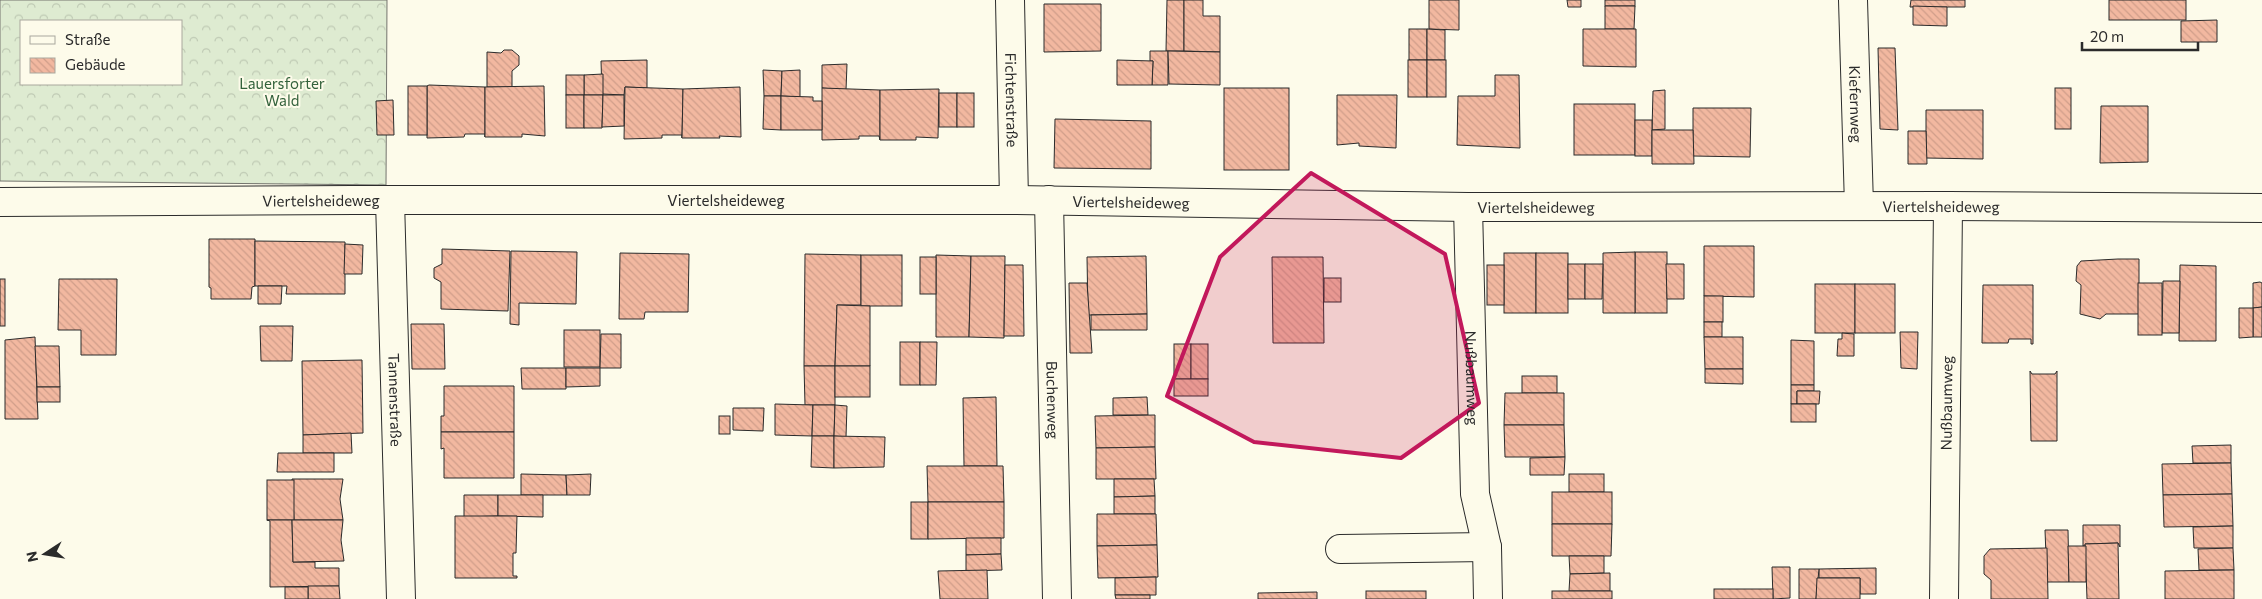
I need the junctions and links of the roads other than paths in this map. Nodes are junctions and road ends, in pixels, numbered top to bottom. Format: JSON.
{"nodes":[{"id":1,"x":1010,"y":0,"type":"edge"},
{"id":2,"x":1853,"y":0,"type":"edge"},
{"id":3,"x":390,"y":200,"type":"junction"},
{"id":4,"x":1014,"y":200,"type":"junction"},
{"id":5,"x":1049,"y":200,"type":"junction"},
{"id":6,"x":0,"y":202,"type":"edge"},
{"id":7,"x":1859,"y":206,"type":"junction"},
{"id":8,"x":1948,"y":206,"type":"junction"},
{"id":9,"x":1468,"y":207,"type":"junction"},
{"id":10,"x":2262,"y":208,"type":"edge"},
{"id":11,"x":1487,"y":547,"type":"junction"},
{"id":12,"x":1340,"y":549,"type":"dead end"},
{"id":13,"x":401,"y":599,"type":"edge"},
{"id":14,"x":1057,"y":599,"type":"edge"},
{"id":15,"x":1488,"y":599,"type":"edge"},
{"id":16,"x":1944,"y":599,"type":"edge"}],
"edges":[{"from":1,"to":4,"type":"street","name":"Fichtenstraße"},
{"from":2,"to":7,"type":"street","name":"Kiefernweg"},
{"from":3,"to":4,"type":"street","name":"Viertelsheideweg"},
{"from":3,"to":6,"type":"street","name":"Viertelsheideweg"},
{"from":3,"to":13,"type":"street","name":"Tannenstraße"},
{"from":4,"to":5,"type":"street","name":"Viertelsheideweg"},
{"from":5,"to":9,"type":"street","name":"Viertelsheideweg"},
{"from":5,"to":14,"type":"street","name":"Buchenweg"},
{"from":7,"to":8,"type":"street","name":"Viertelsheideweg"},
{"from":7,"to":9,"type":"street","name":"Viertelsheideweg"},
{"from":8,"to":10,"type":"street","name":"Viertelsheideweg"},
{"from":8,"to":16,"type":"street","name":"Nußbaumweg"},
{"from":9,"to":11,"type":"street","name":"Nußbaumweg"},
{"from":11,"to":12,"type":"street"},
{"from":11,"to":15,"type":"street","name":"Nußbaumweg"}]}
